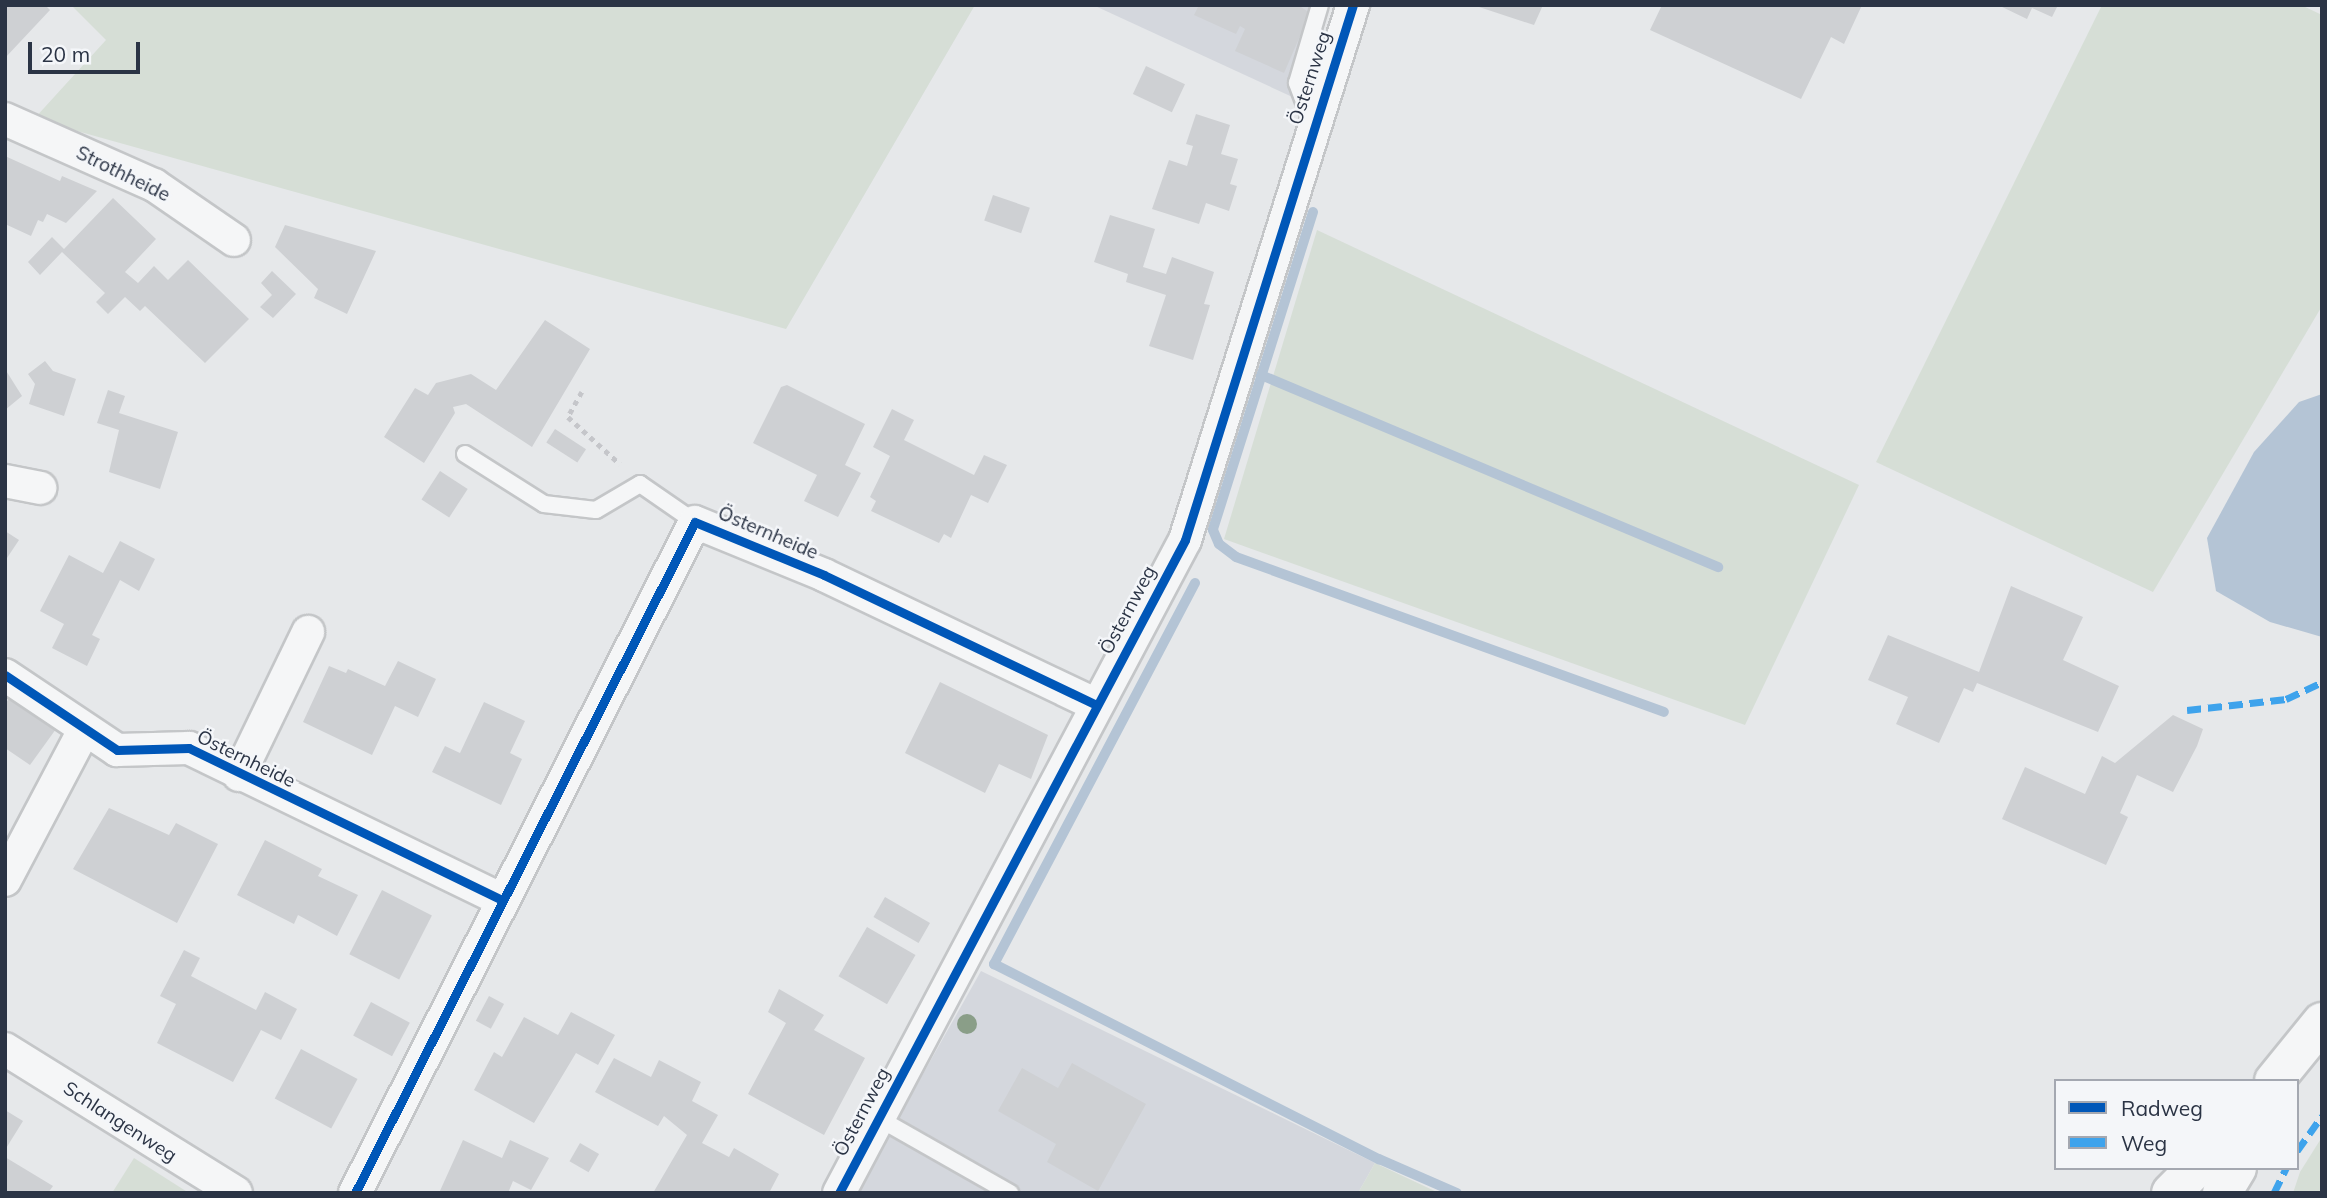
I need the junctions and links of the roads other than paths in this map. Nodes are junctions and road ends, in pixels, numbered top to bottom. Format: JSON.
{"nodes":[{"id":1,"x":1320,"y":5,"type":"edge"},
{"id":2,"x":1353,"y":5,"type":"edge"},
{"id":3,"x":5,"y":119,"type":"edge"},
{"id":4,"x":1313,"y":125,"type":"junction"},
{"id":5,"x":234,"y":240,"type":"dead end"},
{"id":6,"x":466,"y":454,"type":"dead end"},
{"id":7,"x":5,"y":481,"type":"edge"},
{"id":8,"x":40,"y":488,"type":"dead end"},
{"id":9,"x":695,"y":522,"type":"junction"},
{"id":10,"x":308,"y":632,"type":"dead end"},
{"id":11,"x":5,"y":675,"type":"edge"},
{"id":12,"x":1097,"y":705,"type":"junction"},
{"id":13,"x":84,"y":730,"type":"junction"},
{"id":14,"x":239,"y":775,"type":"junction"},
{"id":15,"x":5,"y":880,"type":"edge"},
{"id":16,"x":502,"y":900,"type":"junction"},
{"id":17,"x":2322,"y":1023,"type":"edge"},
{"id":18,"x":5,"y":1049,"type":"edge"},
{"id":19,"x":2276,"y":1079,"type":"edge"},
{"id":20,"x":2290,"y":1079,"type":"edge"},
{"id":21,"x":878,"y":1118,"type":"junction"},
{"id":22,"x":2194,"y":1170,"type":"edge"},
{"id":23,"x":2236,"y":1170,"type":"edge"},
{"id":24,"x":236,"y":1193,"type":"edge"},
{"id":25,"x":355,"y":1193,"type":"edge"},
{"id":26,"x":839,"y":1193,"type":"edge"},
{"id":27,"x":1010,"y":1193,"type":"edge"},
{"id":28,"x":2171,"y":1193,"type":"edge"},
{"id":29,"x":2222,"y":1193,"type":"edge"}],
"edges":[{"from":1,"to":4,"type":"lane"},
{"from":2,"to":4,"type":"street","name":"Östernweg"},
{"from":3,"to":5,"type":"street","name":"Strothheide"},
{"from":4,"to":12,"type":"street","name":"Östernweg"},
{"from":6,"to":9,"type":"lane"},
{"from":7,"to":8,"type":"street"},
{"from":9,"to":12,"type":"street","name":"Östernheide"},
{"from":9,"to":16,"type":"street","name":"Östernheide"},
{"from":10,"to":14,"type":"street","name":"Östernheide"},
{"from":11,"to":13,"type":"street"},
{"from":12,"to":21,"type":"street","name":"Östernweg"},
{"from":13,"to":14,"type":"street","name":"Östernheide"},
{"from":13,"to":15,"type":"street"},
{"from":14,"to":16,"type":"street","name":"Östernheide"},
{"from":16,"to":25,"type":"street","name":"Östernheide"},
{"from":17,"to":19,"type":"street"},
{"from":17,"to":20,"type":"street"},
{"from":18,"to":24,"type":"street","name":"Schlangenweg"},
{"from":21,"to":26,"type":"street","name":"Östernweg"},
{"from":21,"to":27,"type":"lane"},
{"from":22,"to":28,"type":"street"},
{"from":23,"to":29,"type":"street"}]}
